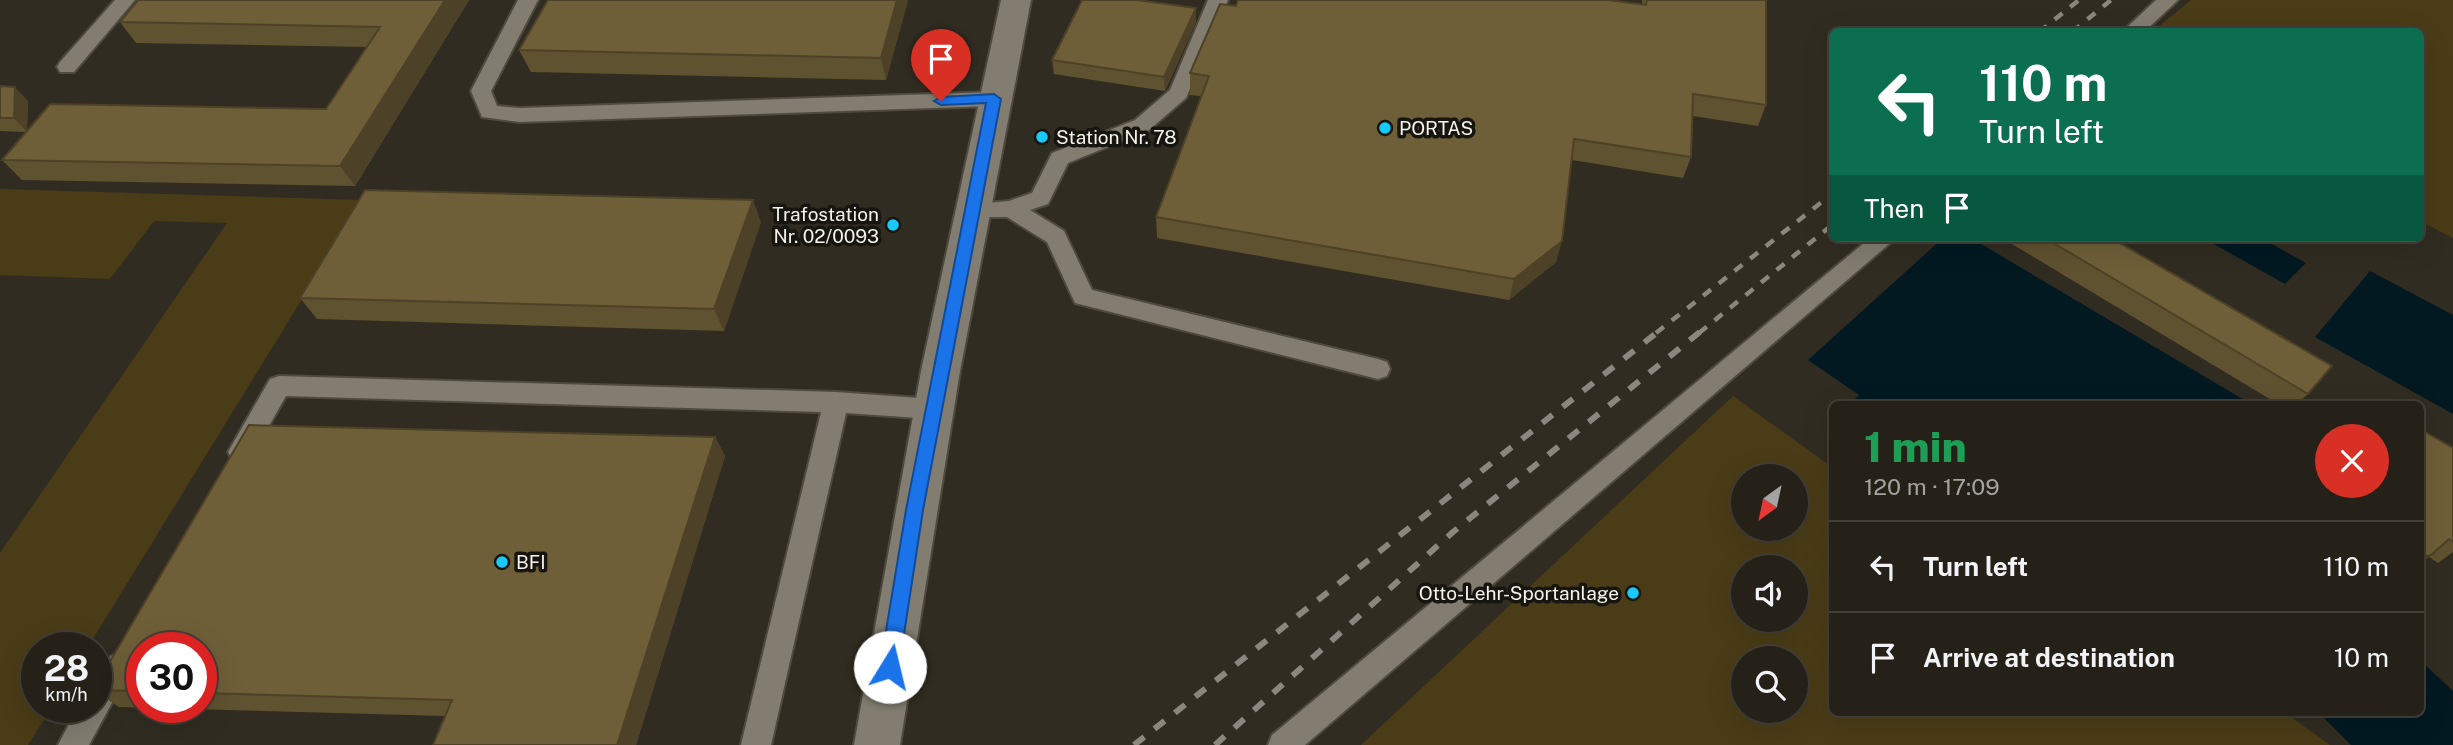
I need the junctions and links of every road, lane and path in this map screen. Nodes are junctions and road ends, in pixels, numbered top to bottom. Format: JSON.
{"nodes":[{"id":1,"x":125,"y":0,"type":"edge"},
{"id":2,"x":528,"y":0,"type":"edge"},
{"id":3,"x":1016,"y":0,"type":"edge"},
{"id":4,"x":1218,"y":0,"type":"edge"},
{"id":5,"x":2168,"y":0,"type":"edge"},
{"id":6,"x":2136,"y":28,"type":"edge"},
{"id":7,"x":67,"y":67,"type":"dead end"},
{"id":8,"x":994,"y":99,"type":"junction"},
{"id":9,"x":1011,"y":209,"type":"junction"},
{"id":10,"x":970,"y":211,"type":"junction"},
{"id":11,"x":1880,"y":242,"type":"edge"},
{"id":12,"x":1378,"y":369,"type":"dead end"},
{"id":13,"x":836,"y":402,"type":"junction"},
{"id":14,"x":933,"y":409,"type":"junction"},
{"id":15,"x":232,"y":469,"type":"edge"},
{"id":16,"x":126,"y":652,"type":"edge"},
{"id":17,"x":112,"y":676,"type":"edge"},
{"id":18,"x":85,"y":723,"type":"edge"},
{"id":19,"x":73,"y":745,"type":"edge"},
{"id":20,"x":756,"y":745,"type":"edge"},
{"id":21,"x":877,"y":745,"type":"edge"},
{"id":22,"x":1283,"y":745,"type":"edge"}],
"edges":[{"from":1,"to":7,"type":"lane"},
{"from":2,"to":8,"type":"lane"},
{"from":3,"to":8,"type":"street"},
{"from":4,"to":9,"type":"lane"},
{"from":5,"to":6,"type":"lane"},
{"from":8,"to":10,"type":"street"},
{"from":9,"to":10,"type":"lane"},
{"from":9,"to":12,"type":"lane"},
{"from":10,"to":14,"type":"street"},
{"from":11,"to":22,"type":"lane"},
{"from":13,"to":14,"type":"lane"},
{"from":13,"to":15,"type":"lane"},
{"from":13,"to":20,"type":"lane"},
{"from":14,"to":21,"type":"street"},
{"from":16,"to":17,"type":"lane"},
{"from":18,"to":19,"type":"lane"}]}
